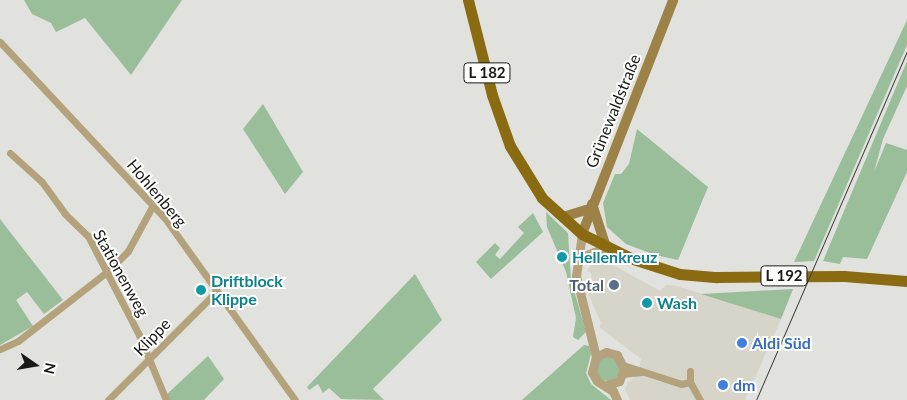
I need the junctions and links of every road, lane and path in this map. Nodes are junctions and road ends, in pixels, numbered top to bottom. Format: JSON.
{"nodes":[{"id":1,"x":468,"y":0,"type":"edge"},
{"id":2,"x":673,"y":0,"type":"edge"},
{"id":3,"x":0,"y":42,"type":"edge"},
{"id":4,"x":10,"y":153,"type":"dead end"},
{"id":5,"x":153,"y":205,"type":"junction"},
{"id":6,"x":591,"y":206,"type":"junction"},
{"id":7,"x":563,"y":217,"type":"junction"},
{"id":8,"x":582,"y":234,"type":"junction"},
{"id":9,"x":606,"y":247,"type":"junction"},
{"id":10,"x":577,"y":260,"type":"junction"},
{"id":11,"x":108,"y":271,"type":"junction"},
{"id":12,"x":907,"y":281,"type":"edge"},
{"id":13,"x":216,"y":292,"type":"junction"},
{"id":14,"x":593,"y":333,"type":"junction"},
{"id":15,"x":0,"y":349,"type":"edge"},
{"id":16,"x":606,"y":352,"type":"junction"},
{"id":17,"x":596,"y":357,"type":"junction"},
{"id":18,"x":149,"y":360,"type":"junction"},
{"id":19,"x":690,"y":371,"type":"dead end"},
{"id":20,"x":622,"y":373,"type":"junction"},
{"id":21,"x":690,"y":382,"type":"junction"},
{"id":22,"x":607,"y":385,"type":"junction"},
{"id":23,"x":108,"y":400,"type":"edge"},
{"id":24,"x":166,"y":400,"type":"edge"},
{"id":25,"x":295,"y":400,"type":"edge"},
{"id":26,"x":617,"y":400,"type":"edge"},
{"id":27,"x":623,"y":400,"type":"edge"},
{"id":28,"x":700,"y":400,"type":"edge"}],
"edges":[{"from":1,"to":7,"type":"main road","number":"L 182"},
{"from":2,"to":6,"type":"main road","name":"Grünewaldstraße"},
{"from":3,"to":5,"type":"street","name":"Hohlenberg"},
{"from":4,"to":11,"type":"street","name":"Stationenweg"},
{"from":5,"to":11,"type":"street"},
{"from":5,"to":13,"type":"street","name":"Hohlenberg"},
{"from":6,"to":7,"type":"main road"},
{"from":6,"to":8,"type":"main road","name":"Grünewaldstraße"},
{"from":6,"to":9,"type":"main road"},
{"from":7,"to":8,"type":"main road","number":"L 182"},
{"from":8,"to":9,"type":"main road","number":"L 192"},
{"from":8,"to":10,"type":"street"},
{"from":9,"to":10,"type":"street"},
{"from":9,"to":12,"type":"main road","number":"L 192"},
{"from":10,"to":14,"type":"street"},
{"from":11,"to":15,"type":"street"},
{"from":11,"to":18,"type":"street","name":"Stationenweg"},
{"from":13,"to":18,"type":"street","name":"Klippe"},
{"from":13,"to":25,"type":"street","name":"Hohlenberg"},
{"from":14,"to":16,"type":"street"},
{"from":14,"to":17,"type":"street"},
{"from":16,"to":17,"type":"street"},
{"from":16,"to":20,"type":"street"},
{"from":17,"to":22,"type":"street"},
{"from":18,"to":23,"type":"street","name":"Klippe"},
{"from":18,"to":24,"type":"street","name":"Stationenweg"},
{"from":19,"to":21,"type":"street"},
{"from":20,"to":21,"type":"street"},
{"from":20,"to":22,"type":"street"},
{"from":20,"to":27,"type":"street"},
{"from":21,"to":28,"type":"street"},
{"from":22,"to":26,"type":"street"}]}
